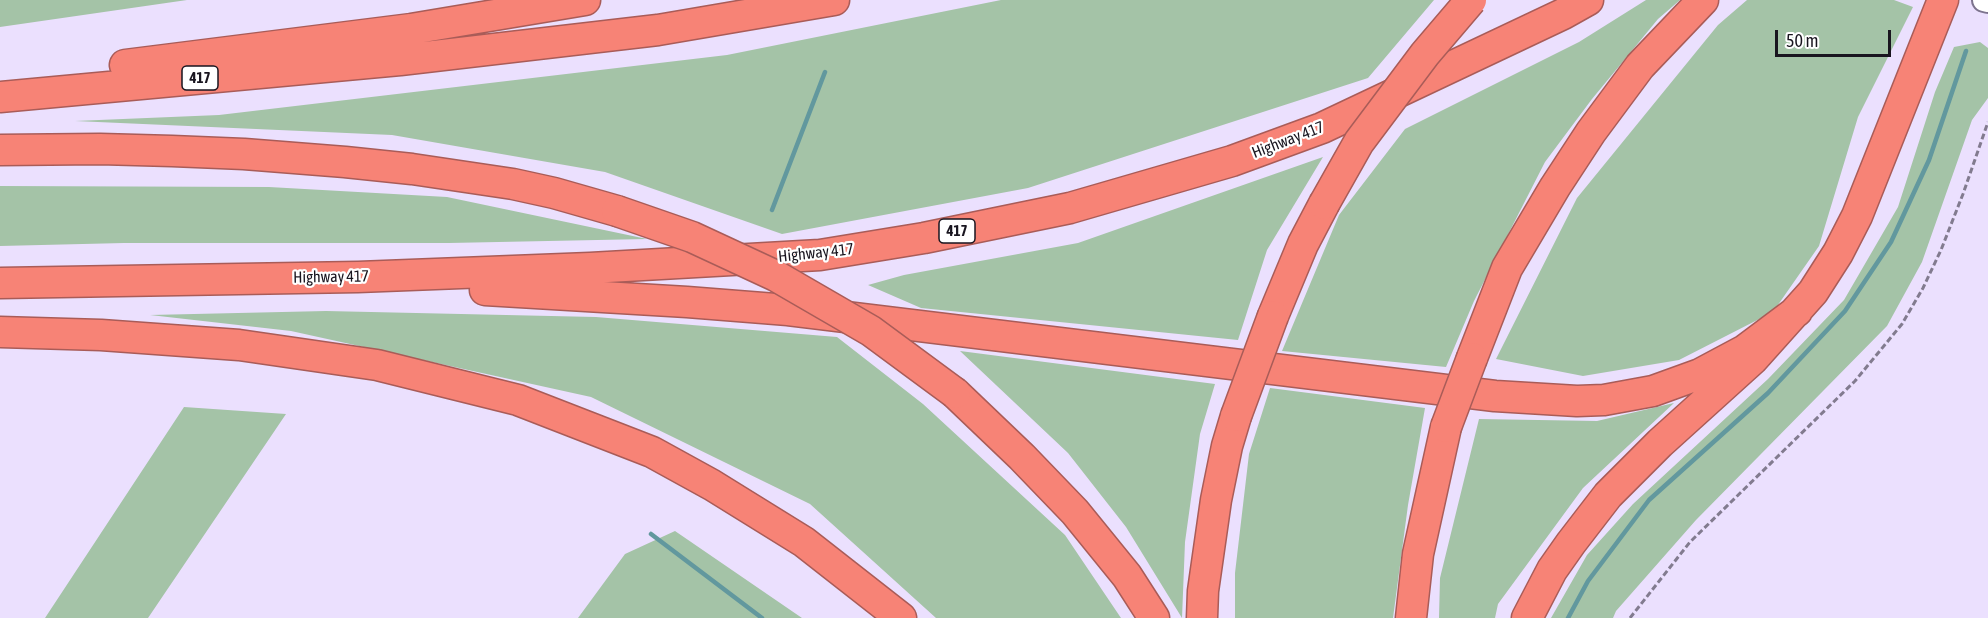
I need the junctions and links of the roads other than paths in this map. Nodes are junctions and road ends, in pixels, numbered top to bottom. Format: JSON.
{"nodes":[{"id":1,"x":585,"y":0,"type":"edge"},
{"id":2,"x":834,"y":0,"type":"edge"},
{"id":3,"x":1471,"y":0,"type":"edge"},
{"id":4,"x":1588,"y":0,"type":"edge"},
{"id":5,"x":1703,"y":0,"type":"edge"},
{"id":6,"x":1943,"y":0,"type":"edge"},
{"id":7,"x":0,"y":79,"type":"edge"},
{"id":8,"x":0,"y":97,"type":"edge"},
{"id":9,"x":0,"y":150,"type":"edge"},
{"id":10,"x":284,"y":278,"type":"junction"},
{"id":11,"x":0,"y":283,"type":"edge"},
{"id":12,"x":1797,"y":311,"type":"junction"},
{"id":13,"x":0,"y":332,"type":"edge"},
{"id":14,"x":1203,"y":604,"type":"edge"},
{"id":15,"x":901,"y":618,"type":"edge"},
{"id":16,"x":1154,"y":618,"type":"edge"},
{"id":17,"x":1411,"y":618,"type":"edge"},
{"id":18,"x":1527,"y":618,"type":"edge"}],
"edges":[{"from":1,"to":7,"type":"highway"},
{"from":2,"to":8,"type":"highway","number":"417"},
{"from":3,"to":14,"type":"highway","bridge":true},
{"from":4,"to":10,"type":"highway","name":"Highway 417","number":"417"},
{"from":5,"to":17,"type":"highway","bridge":true},
{"from":6,"to":12,"type":"highway"},
{"from":9,"to":16,"type":"highway","bridge":true},
{"from":10,"to":11,"type":"highway","name":"Highway 417","number":"417"},
{"from":10,"to":12,"type":"highway"},
{"from":12,"to":18,"type":"highway"},
{"from":13,"to":15,"type":"highway"}]}
